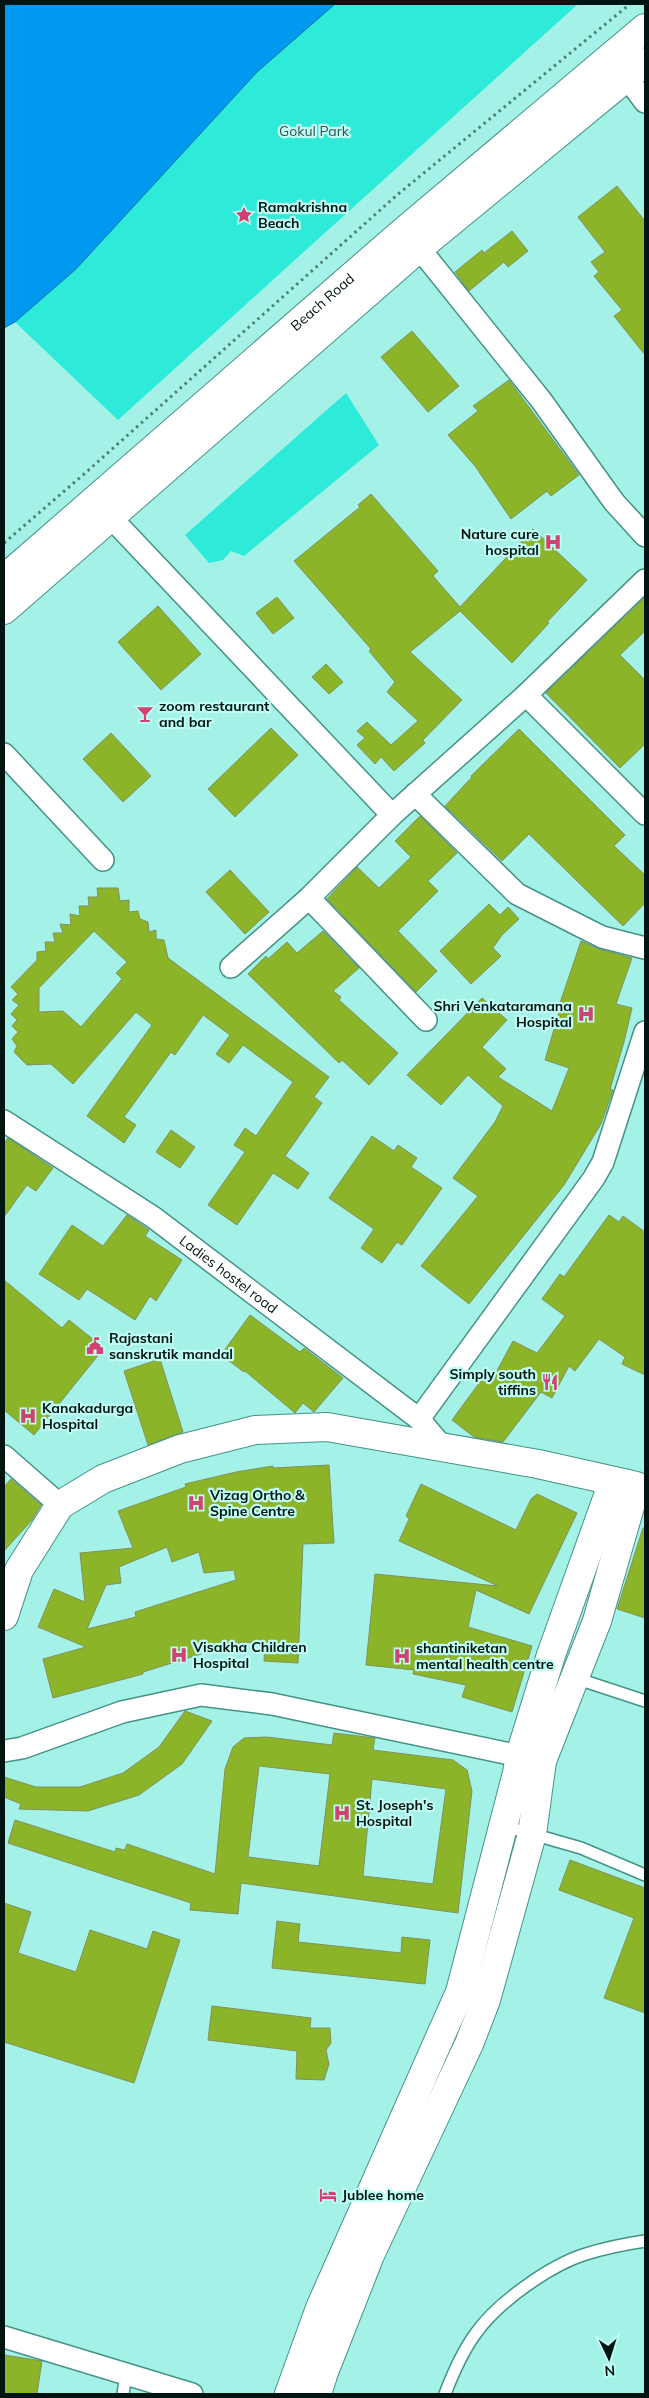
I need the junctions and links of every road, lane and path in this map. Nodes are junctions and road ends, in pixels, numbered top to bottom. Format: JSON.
{"nodes":[{"id":1,"x":630,"y":4,"type":"edge"},
{"id":2,"x":645,"y":28,"type":"edge"},
{"id":3,"x":636,"y":70,"type":"edge"},
{"id":4,"x":645,"y":102,"type":"edge"},
{"id":5,"x":419,"y":248,"type":"junction"},
{"id":6,"x":103,"y":508,"type":"junction"},
{"id":7,"x":645,"y":536,"type":"edge"},
{"id":8,"x":4,"y":543,"type":"edge"},
{"id":9,"x":4,"y":579,"type":"edge"},
{"id":10,"x":645,"y":580,"type":"edge"},
{"id":11,"x":4,"y":610,"type":"edge"},
{"id":12,"x":526,"y":695,"type":"junction"},
{"id":13,"x":4,"y":754,"type":"edge"},
{"id":14,"x":415,"y":794,"type":"junction"},
{"id":15,"x":645,"y":814,"type":"edge"},
{"id":16,"x":392,"y":815,"type":"junction"},
{"id":17,"x":103,"y":860,"type":"dead end"},
{"id":18,"x":309,"y":898,"type":"junction"},
{"id":19,"x":645,"y":948,"type":"edge"},
{"id":20,"x":231,"y":967,"type":"dead end"},
{"id":21,"x":426,"y":1020,"type":"dead end"},
{"id":22,"x":644,"y":1039,"type":"edge"},
{"id":23,"x":4,"y":1121,"type":"edge"},
{"id":24,"x":419,"y":1419,"type":"junction"},
{"id":25,"x":441,"y":1446,"type":"junction"},
{"id":26,"x":4,"y":1456,"type":"edge"},
{"id":27,"x":632,"y":1484,"type":"edge"},
{"id":28,"x":60,"y":1505,"type":"junction"},
{"id":29,"x":4,"y":1616,"type":"edge"},
{"id":30,"x":575,"y":1678,"type":"junction"},
{"id":31,"x":645,"y":1701,"type":"edge"},
{"id":32,"x":4,"y":1751,"type":"edge"},
{"id":33,"x":531,"y":1758,"type":"junction"},
{"id":34,"x":504,"y":1826,"type":"junction"},
{"id":35,"x":532,"y":1834,"type":"junction"},
{"id":36,"x":645,"y":1875,"type":"edge"},
{"id":37,"x":473,"y":1996,"type":"junction"},
{"id":38,"x":645,"y":2241,"type":"edge"},
{"id":39,"x":4,"y":2337,"type":"edge"},
{"id":40,"x":125,"y":2384,"type":"edge"},
{"id":41,"x":192,"y":2394,"type":"edge"},
{"id":42,"x":289,"y":2394,"type":"edge"},
{"id":43,"x":317,"y":2394,"type":"edge"},
{"id":44,"x":445,"y":2394,"type":"edge"}],
"edges":[{"from":1,"to":8,"type":"path"},
{"from":2,"to":6,"type":"street","name":"Beach Road"},
{"from":3,"to":4,"type":"street"},
{"from":3,"to":5,"type":"street","name":"Beach Road"},
{"from":5,"to":6,"type":"street","name":"Beach Road"},
{"from":5,"to":7,"type":"street"},
{"from":6,"to":9,"type":"street","name":"Beach Road"},
{"from":6,"to":11,"type":"street","name":"Beach Road"},
{"from":6,"to":16,"type":"street"},
{"from":10,"to":12,"type":"street"},
{"from":12,"to":14,"type":"street"},
{"from":12,"to":15,"type":"street"},
{"from":13,"to":17,"type":"street"},
{"from":14,"to":16,"type":"street"},
{"from":14,"to":19,"type":"street"},
{"from":16,"to":18,"type":"street"},
{"from":18,"to":20,"type":"street"},
{"from":18,"to":21,"type":"street"},
{"from":22,"to":24,"type":"street"},
{"from":23,"to":24,"type":"street","name":"Ladies hostel road"},
{"from":24,"to":25,"type":"street","name":"Ladies hostel road"},
{"from":25,"to":27,"type":"street"},
{"from":25,"to":28,"type":"street"},
{"from":26,"to":28,"type":"street"},
{"from":27,"to":30,"type":"street"},
{"from":27,"to":33,"type":"street"},
{"from":28,"to":29,"type":"street"},
{"from":30,"to":31,"type":"lane"},
{"from":30,"to":33,"type":"street"},
{"from":32,"to":33,"type":"street"},
{"from":33,"to":34,"type":"street"},
{"from":33,"to":35,"type":"street"},
{"from":34,"to":35,"type":"lane"},
{"from":34,"to":37,"type":"street"},
{"from":35,"to":36,"type":"lane"},
{"from":35,"to":37,"type":"street"},
{"from":37,"to":42,"type":"street"},
{"from":37,"to":43,"type":"street"},
{"from":38,"to":44,"type":"lane"},
{"from":39,"to":40,"type":"street"},
{"from":40,"to":41,"type":"street"}]}
